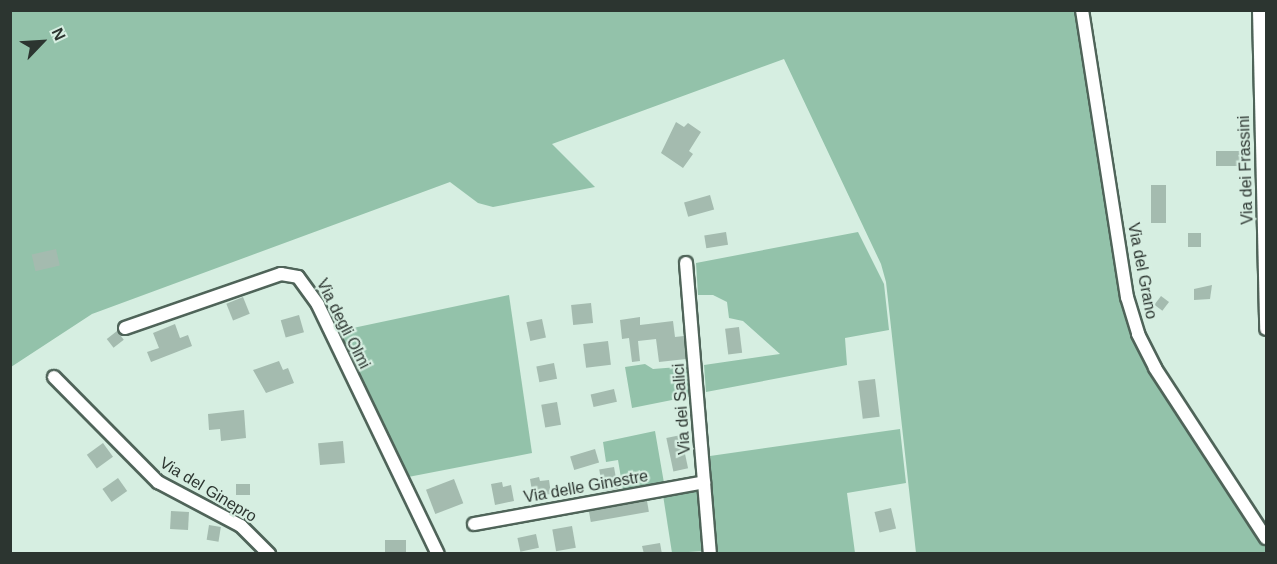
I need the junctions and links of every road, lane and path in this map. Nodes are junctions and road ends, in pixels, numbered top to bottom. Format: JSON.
{"nodes":[{"id":1,"x":1082,"y":10,"type":"edge"},
{"id":2,"x":1260,"y":10,"type":"edge"},
{"id":3,"x":1266,"y":16,"type":"edge"},
{"id":4,"x":1265,"y":176,"type":"edge"},
{"id":5,"x":686,"y":263,"type":"dead end"},
{"id":6,"x":125,"y":328,"type":"dead end"},
{"id":7,"x":1266,"y":328,"type":"edge"},
{"id":8,"x":54,"y":377,"type":"dead end"},
{"id":9,"x":704,"y":482,"type":"junction"},
{"id":10,"x":474,"y":524,"type":"dead end"},
{"id":11,"x":1266,"y":538,"type":"edge"},
{"id":12,"x":269,"y":554,"type":"edge"},
{"id":13,"x":438,"y":554,"type":"edge"},
{"id":14,"x":710,"y":554,"type":"edge"}],
"edges":[{"from":1,"to":11,"type":"street","name":"Via del Grano"},
{"from":2,"to":3,"type":"street"},
{"from":2,"to":4,"type":"street","name":"Via dei Frassini"},
{"from":4,"to":7,"type":"street","name":"Via dei Frassini"},
{"from":5,"to":9,"type":"street","name":"Via dei Salici"},
{"from":6,"to":13,"type":"street","name":"Via degli Olmi"},
{"from":8,"to":12,"type":"street","name":"Via del Ginepro"},
{"from":9,"to":10,"type":"street","name":"Via delle Ginestre"},
{"from":9,"to":14,"type":"street","name":"Via dei Salici"}]}
